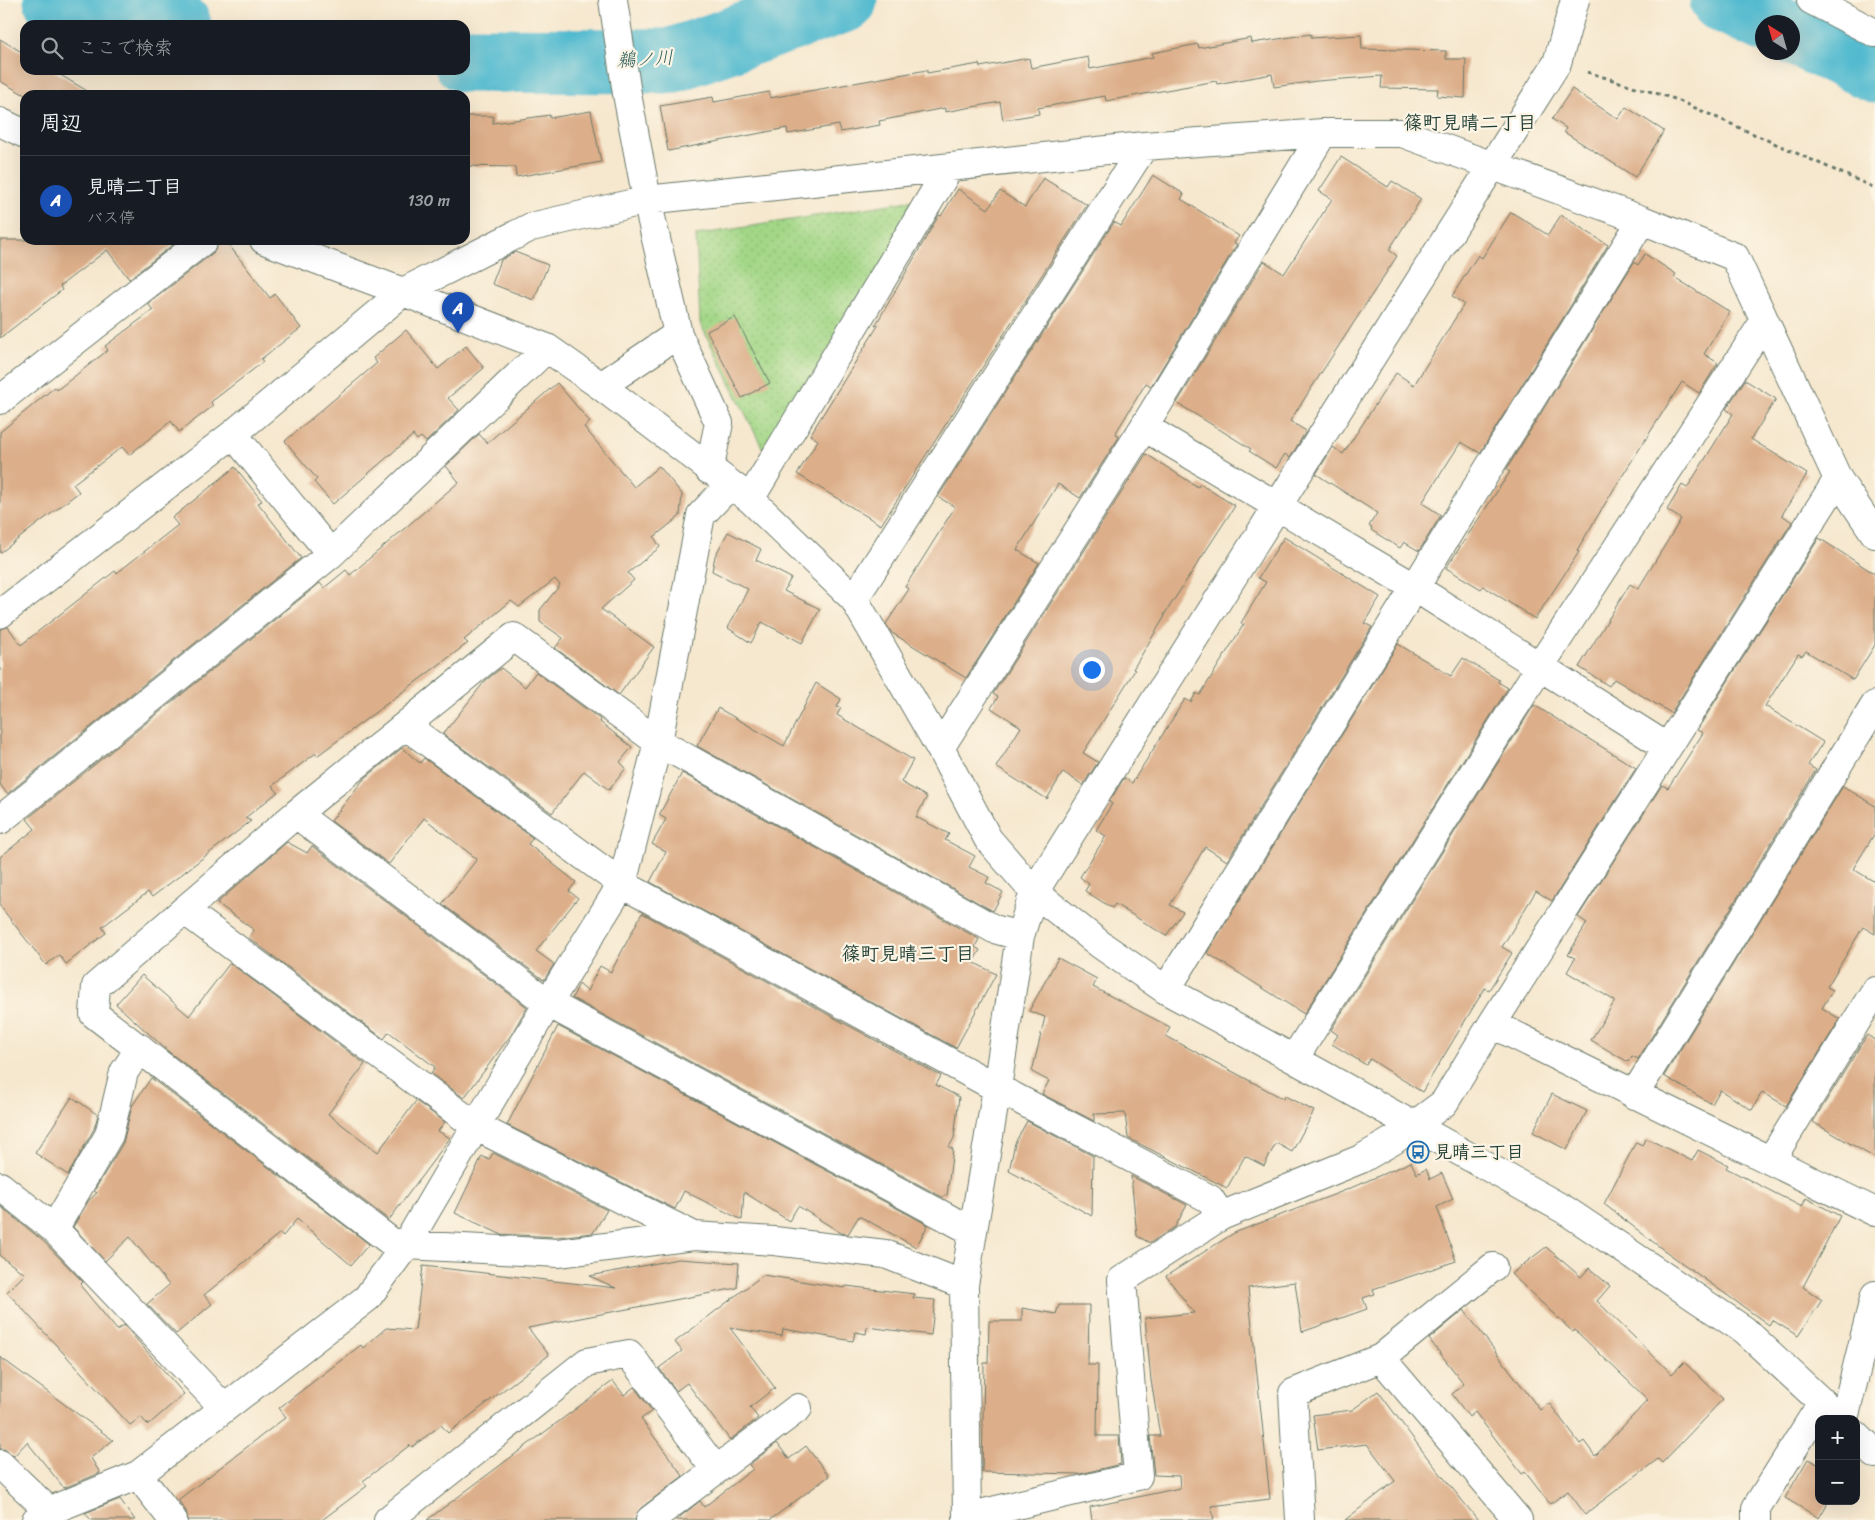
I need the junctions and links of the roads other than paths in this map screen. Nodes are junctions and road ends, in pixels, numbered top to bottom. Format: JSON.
{"nodes":[{"id":1,"x":612,"y":0,"type":"edge"},
{"id":2,"x":1575,"y":0,"type":"edge"},
{"id":3,"x":1811,"y":0,"type":"edge"},
{"id":4,"x":1875,"y":33,"type":"edge"},
{"id":5,"x":0,"y":122,"type":"edge"},
{"id":6,"x":20,"y":132,"type":"edge"},
{"id":7,"x":1323,"y":133,"type":"junction"},
{"id":8,"x":1144,"y":146,"type":"junction"},
{"id":9,"x":1492,"y":166,"type":"junction"},
{"id":10,"x":949,"y":168,"type":"junction"},
{"id":11,"x":647,"y":200,"type":"junction"},
{"id":12,"x":1642,"y":220,"type":"junction"},
{"id":13,"x":198,"y":245,"type":"edge"},
{"id":14,"x":277,"y":245,"type":"edge"},
{"id":15,"x":403,"y":292,"type":"junction"},
{"id":16,"x":1764,"y":322,"type":"junction"},
{"id":17,"x":678,"y":334,"type":"junction"},
{"id":18,"x":547,"y":348,"type":"junction"},
{"id":19,"x":601,"y":386,"type":"junction"},
{"id":20,"x":0,"y":400,"type":"edge"},
{"id":21,"x":1144,"y":427,"type":"junction"},
{"id":22,"x":233,"y":434,"type":"junction"},
{"id":23,"x":1838,"y":479,"type":"junction"},
{"id":24,"x":730,"y":485,"type":"junction"},
{"id":25,"x":1280,"y":506,"type":"junction"},
{"id":26,"x":1875,"y":534,"type":"edge"},
{"id":27,"x":331,"y":554,"type":"junction"},
{"id":28,"x":1414,"y":587,"type":"junction"},
{"id":29,"x":854,"y":599,"type":"junction"},
{"id":30,"x":0,"y":614,"type":"edge"},
{"id":31,"x":1539,"y":668,"type":"junction"},
{"id":32,"x":1875,"y":705,"type":"edge"},
{"id":33,"x":406,"y":726,"type":"junction"},
{"id":34,"x":658,"y":742,"type":"junction"},
{"id":35,"x":1667,"y":747,"type":"junction"},
{"id":36,"x":940,"y":748,"type":"junction"},
{"id":37,"x":296,"y":814,"type":"junction"},
{"id":38,"x":0,"y":820,"type":"edge"},
{"id":39,"x":622,"y":884,"type":"junction"},
{"id":40,"x":1034,"y":892,"type":"junction"},
{"id":41,"x":184,"y":910,"type":"junction"},
{"id":42,"x":1020,"y":936,"type":"junction"},
{"id":43,"x":1166,"y":990,"type":"junction"},
{"id":44,"x":1875,"y":991,"type":"edge"},
{"id":45,"x":548,"y":1003,"type":"junction"},
{"id":46,"x":1492,"y":1024,"type":"junction"},
{"id":47,"x":140,"y":1048,"type":"junction"},
{"id":48,"x":1294,"y":1059,"type":"junction"},
{"id":49,"x":997,"y":1088,"type":"junction"},
{"id":50,"x":1634,"y":1095,"type":"junction"},
{"id":51,"x":1413,"y":1125,"type":"junction"},
{"id":52,"x":477,"y":1127,"type":"junction"},
{"id":53,"x":1771,"y":1160,"type":"junction"},
{"id":54,"x":0,"y":1186,"type":"edge"},
{"id":55,"x":1875,"y":1212,"type":"edge"},
{"id":56,"x":1221,"y":1216,"type":"junction"},
{"id":57,"x":54,"y":1229,"type":"junction"},
{"id":58,"x":972,"y":1231,"type":"junction"},
{"id":59,"x":694,"y":1236,"type":"junction"},
{"id":60,"x":406,"y":1245,"type":"junction"},
{"id":61,"x":1493,"y":1267,"type":"dead end"},
{"id":62,"x":964,"y":1285,"type":"junction"},
{"id":63,"x":1875,"y":1295,"type":"edge"},
{"id":64,"x":1381,"y":1358,"type":"junction"},
{"id":65,"x":224,"y":1408,"type":"junction"},
{"id":66,"x":798,"y":1408,"type":"dead end"},
{"id":67,"x":1831,"y":1411,"type":"edge"},
{"id":68,"x":1845,"y":1415,"type":"edge"},
{"id":69,"x":1860,"y":1439,"type":"edge"},
{"id":70,"x":1875,"y":1454,"type":"edge"},
{"id":71,"x":0,"y":1464,"type":"edge"},
{"id":72,"x":715,"y":1469,"type":"junction"},
{"id":73,"x":138,"y":1475,"type":"junction"},
{"id":74,"x":42,"y":1516,"type":"edge"},
{"id":75,"x":968,"y":1518,"type":"edge"},
{"id":76,"x":173,"y":1520,"type":"edge"},
{"id":77,"x":388,"y":1520,"type":"edge"},
{"id":78,"x":650,"y":1520,"type":"edge"},
{"id":79,"x":1300,"y":1520,"type":"edge"},
{"id":80,"x":1518,"y":1520,"type":"edge"},
{"id":81,"x":1756,"y":1520,"type":"edge"}],
"edges":[{"from":1,"to":11,"type":"street"},
{"from":2,"to":9,"type":"street"},
{"from":3,"to":4,"type":"street"},
{"from":5,"to":6,"type":"street"},
{"from":7,"to":8,"type":"street"},
{"from":7,"to":9,"type":"street"},
{"from":7,"to":21,"type":"street"},
{"from":8,"to":10,"type":"street"},
{"from":8,"to":29,"type":"street"},
{"from":9,"to":12,"type":"street"},
{"from":9,"to":25,"type":"street"},
{"from":10,"to":11,"type":"street"},
{"from":10,"to":24,"type":"street"},
{"from":11,"to":15,"type":"street"},
{"from":11,"to":17,"type":"street"},
{"from":12,"to":16,"type":"street"},
{"from":12,"to":28,"type":"street"},
{"from":13,"to":20,"type":"street"},
{"from":14,"to":15,"type":"street"},
{"from":15,"to":18,"type":"street"},
{"from":15,"to":22,"type":"street"},
{"from":16,"to":23,"type":"street"},
{"from":16,"to":31,"type":"street"},
{"from":17,"to":19,"type":"street"},
{"from":17,"to":24,"type":"street"},
{"from":18,"to":19,"type":"street"},
{"from":18,"to":27,"type":"street"},
{"from":19,"to":24,"type":"street"},
{"from":21,"to":25,"type":"street"},
{"from":21,"to":36,"type":"street"},
{"from":22,"to":27,"type":"street"},
{"from":22,"to":30,"type":"street"},
{"from":23,"to":26,"type":"street"},
{"from":23,"to":35,"type":"street"},
{"from":24,"to":29,"type":"street"},
{"from":24,"to":34,"type":"street"},
{"from":25,"to":28,"type":"street"},
{"from":25,"to":40,"type":"street"},
{"from":27,"to":38,"type":"street"},
{"from":28,"to":31,"type":"street"},
{"from":28,"to":43,"type":"street"},
{"from":29,"to":36,"type":"street"},
{"from":31,"to":35,"type":"street"},
{"from":31,"to":48,"type":"street"},
{"from":32,"to":50,"type":"street"},
{"from":33,"to":34,"type":"street"},
{"from":33,"to":37,"type":"street"},
{"from":33,"to":39,"type":"street"},
{"from":34,"to":39,"type":"street"},
{"from":34,"to":42,"type":"street"},
{"from":35,"to":46,"type":"street"},
{"from":36,"to":40,"type":"street"},
{"from":37,"to":41,"type":"street"},
{"from":37,"to":45,"type":"street"},
{"from":39,"to":45,"type":"street"},
{"from":39,"to":49,"type":"street"},
{"from":40,"to":42,"type":"street"},
{"from":40,"to":43,"type":"street"},
{"from":41,"to":47,"type":"street"},
{"from":41,"to":52,"type":"street"},
{"from":42,"to":49,"type":"street"},
{"from":43,"to":48,"type":"street"},
{"from":44,"to":53,"type":"street"},
{"from":45,"to":52,"type":"street"},
{"from":45,"to":58,"type":"street"},
{"from":46,"to":50,"type":"street"},
{"from":46,"to":51,"type":"street"},
{"from":47,"to":57,"type":"street"},
{"from":47,"to":60,"type":"street"},
{"from":48,"to":51,"type":"street"},
{"from":49,"to":56,"type":"street"},
{"from":49,"to":58,"type":"street"},
{"from":50,"to":53,"type":"street"},
{"from":51,"to":56,"type":"street"},
{"from":51,"to":67,"type":"street"},
{"from":52,"to":59,"type":"street"},
{"from":52,"to":60,"type":"street"},
{"from":53,"to":55,"type":"street"},
{"from":54,"to":57,"type":"street"},
{"from":56,"to":75,"type":"street"},
{"from":57,"to":65,"type":"street"},
{"from":58,"to":62,"type":"street"},
{"from":59,"to":60,"type":"street"},
{"from":59,"to":62,"type":"street"},
{"from":60,"to":65,"type":"street"},
{"from":61,"to":64,"type":"street"},
{"from":62,"to":75,"type":"street"},
{"from":63,"to":68,"type":"street"},
{"from":64,"to":79,"type":"street"},
{"from":64,"to":80,"type":"street"},
{"from":65,"to":73,"type":"street"},
{"from":66,"to":72,"type":"street"},
{"from":67,"to":81,"type":"street"},
{"from":69,"to":70,"type":"street"},
{"from":71,"to":74,"type":"street"},
{"from":72,"to":77,"type":"street"},
{"from":72,"to":78,"type":"street"},
{"from":73,"to":74,"type":"street"},
{"from":73,"to":76,"type":"street"}]}
